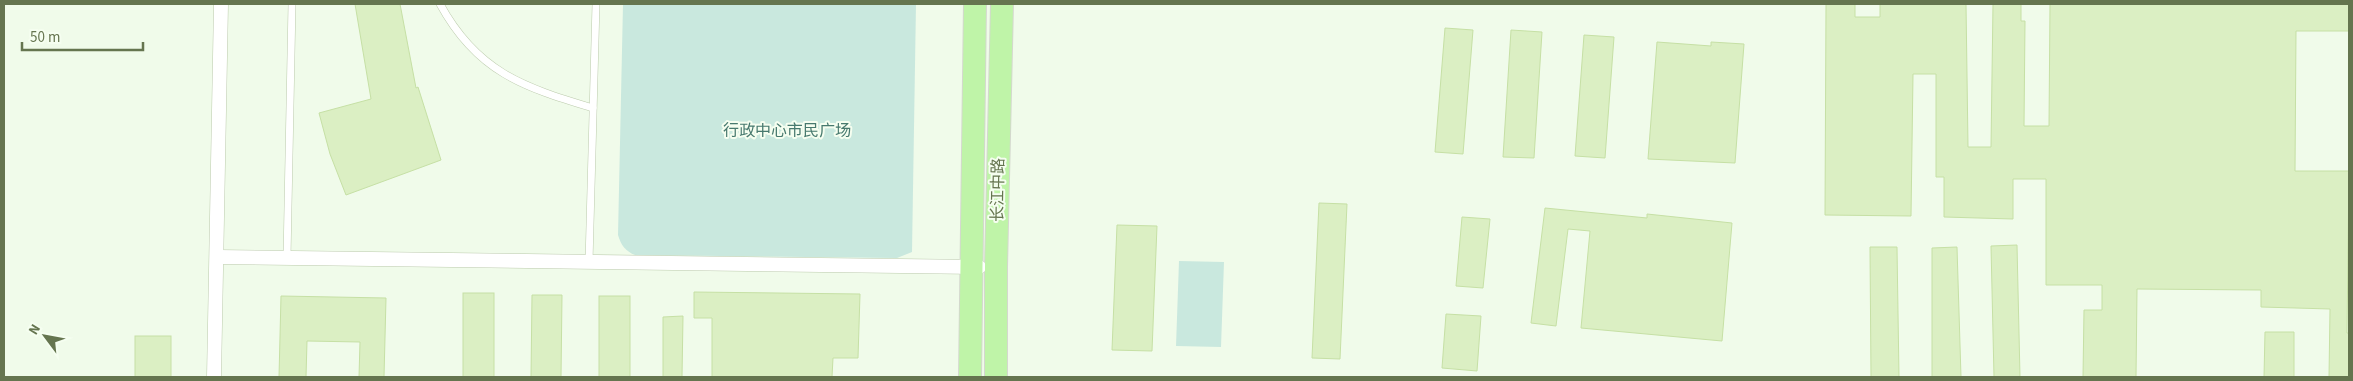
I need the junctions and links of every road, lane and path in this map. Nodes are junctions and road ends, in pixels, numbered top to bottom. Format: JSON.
{"nodes":[{"id":1,"x":221,"y":4,"type":"edge"},
{"id":2,"x":292,"y":4,"type":"edge"},
{"id":3,"x":440,"y":4,"type":"edge"},
{"id":4,"x":596,"y":4,"type":"edge"},
{"id":5,"x":975,"y":4,"type":"edge"},
{"id":6,"x":1002,"y":4,"type":"edge"},
{"id":7,"x":593,"y":108,"type":"junction"},
{"id":8,"x":218,"y":257,"type":"junction"},
{"id":9,"x":287,"y":258,"type":"junction"},
{"id":10,"x":588,"y":262,"type":"junction"},
{"id":11,"x":971,"y":267,"type":"junction"},
{"id":12,"x":996,"y":267,"type":"junction"},
{"id":13,"x":214,"y":377,"type":"edge"},
{"id":14,"x":970,"y":377,"type":"edge"},
{"id":15,"x":996,"y":377,"type":"edge"}],
"edges":[{"from":1,"to":8,"type":"street"},
{"from":2,"to":9,"type":"lane"},
{"from":3,"to":7,"type":"lane"},
{"from":4,"to":7,"type":"lane"},
{"from":5,"to":11,"type":"main road","name":"长江中路"},
{"from":6,"to":12,"type":"main road","name":"长江中路"},
{"from":7,"to":10,"type":"lane"},
{"from":8,"to":9,"type":"street"},
{"from":8,"to":13,"type":"street"},
{"from":9,"to":10,"type":"street"},
{"from":10,"to":11,"type":"street"},
{"from":11,"to":12,"type":"street"},
{"from":11,"to":14,"type":"main road","name":"长江中路"},
{"from":12,"to":15,"type":"main road","name":"长江中路"}]}
